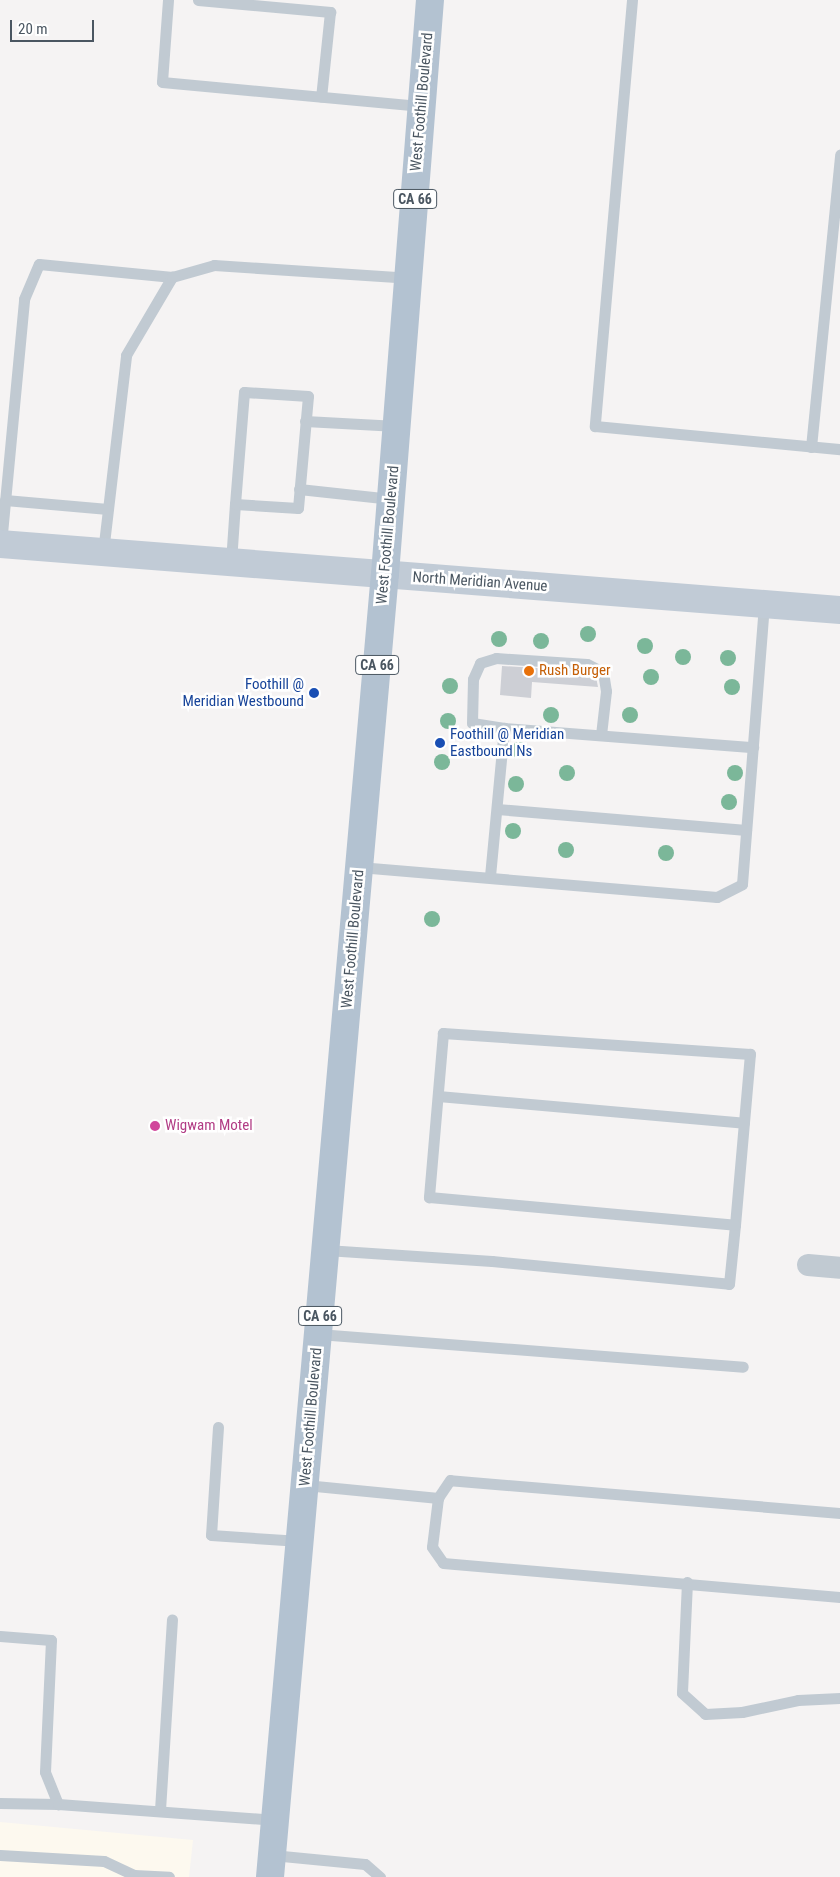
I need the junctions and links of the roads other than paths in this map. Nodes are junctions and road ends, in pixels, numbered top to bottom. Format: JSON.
{"nodes":[{"id":1,"x":168,"y":0,"type":"edge"},
{"id":2,"x":198,"y":0,"type":"edge"},
{"id":3,"x":430,"y":0,"type":"edge"},
{"id":4,"x":632,"y":0,"type":"edge"},
{"id":5,"x":320,"y":97,"type":"junction"},
{"id":6,"x":422,"y":106,"type":"junction"},
{"id":7,"x":840,"y":154,"type":"edge"},
{"id":8,"x":837,"y":232,"type":"edge"},
{"id":9,"x":172,"y":277,"type":"junction"},
{"id":10,"x":408,"y":278,"type":"junction"},
{"id":11,"x":305,"y":421,"type":"junction"},
{"id":12,"x":397,"y":426,"type":"junction"},
{"id":13,"x":811,"y":447,"type":"junction"},
{"id":14,"x":840,"y":449,"type":"edge"},
{"id":15,"x":299,"y":489,"type":"junction"},
{"id":16,"x":391,"y":499,"type":"junction"},
{"id":17,"x":5,"y":500,"type":"junction"},
{"id":18,"x":235,"y":504,"type":"junction"},
{"id":19,"x":108,"y":509,"type":"junction"},
{"id":20,"x":1,"y":544,"type":"edge"},
{"id":21,"x":103,"y":552,"type":"junction"},
{"id":22,"x":231,"y":562,"type":"junction"},
{"id":23,"x":385,"y":574,"type":"junction"},
{"id":24,"x":764,"y":604,"type":"junction"},
{"id":25,"x":840,"y":610,"type":"edge"},
{"id":26,"x":504,"y":728,"type":"junction"},
{"id":27,"x":601,"y":735,"type":"junction"},
{"id":28,"x":753,"y":747,"type":"junction"},
{"id":29,"x":496,"y":809,"type":"junction"},
{"id":30,"x":746,"y":830,"type":"junction"},
{"id":31,"x":359,"y":866,"type":"junction"},
{"id":32,"x":490,"y":876,"type":"junction"},
{"id":33,"x":438,"y":1096,"type":"junction"},
{"id":34,"x":744,"y":1122,"type":"junction"},
{"id":35,"x":735,"y":1225,"type":"junction"},
{"id":36,"x":326,"y":1250,"type":"junction"},
{"id":37,"x":808,"y":1265,"type":"dead end"},
{"id":38,"x":840,"y":1268,"type":"edge"},
{"id":39,"x":318,"y":1334,"type":"junction"},
{"id":40,"x":743,"y":1366,"type":"dead end"},
{"id":41,"x":218,"y":1428,"type":"dead end"},
{"id":42,"x":305,"y":1485,"type":"junction"},
{"id":43,"x":438,"y":1498,"type":"junction"},
{"id":44,"x":840,"y":1513,"type":"edge"},
{"id":45,"x":300,"y":1541,"type":"junction"},
{"id":46,"x":687,"y":1582,"type":"junction"},
{"id":47,"x":840,"y":1597,"type":"edge"},
{"id":48,"x":172,"y":1619,"type":"dead end"},
{"id":49,"x":0,"y":1636,"type":"edge"},
{"id":50,"x":840,"y":1698,"type":"edge"},
{"id":51,"x":0,"y":1804,"type":"edge"},
{"id":52,"x":58,"y":1804,"type":"junction"},
{"id":53,"x":160,"y":1810,"type":"junction"},
{"id":54,"x":275,"y":1820,"type":"junction"},
{"id":55,"x":0,"y":1855,"type":"edge"},
{"id":56,"x":271,"y":1866,"type":"edge"},
{"id":57,"x":134,"y":1876,"type":"edge"},
{"id":58,"x":169,"y":1877,"type":"edge"},
{"id":59,"x":380,"y":1877,"type":"edge"}],
"edges":[{"from":1,"to":5,"type":"lane"},
{"from":2,"to":5,"type":"lane"},
{"from":3,"to":6,"type":"main road","name":"West Foothill Boulevard","number":"CA 66"},
{"from":4,"to":13,"type":"lane"},
{"from":5,"to":6,"type":"lane"},
{"from":6,"to":10,"type":"main road","name":"West Foothill Boulevard","number":"CA 66"},
{"from":7,"to":8,"type":"lane"},
{"from":8,"to":13,"type":"lane"},
{"from":9,"to":10,"type":"lane"},
{"from":9,"to":17,"type":"lane"},
{"from":9,"to":19,"type":"lane"},
{"from":10,"to":12,"type":"main road","name":"West Foothill Boulevard","number":"CA 66"},
{"from":11,"to":12,"type":"lane"},
{"from":11,"to":15,"type":"lane"},
{"from":11,"to":18,"type":"lane"},
{"from":12,"to":16,"type":"main road","name":"West Foothill Boulevard","number":"CA 66"},
{"from":13,"to":14,"type":"lane"},
{"from":15,"to":16,"type":"lane"},
{"from":15,"to":18,"type":"lane"},
{"from":16,"to":23,"type":"main road","name":"West Foothill Boulevard","number":"CA 66"},
{"from":17,"to":19,"type":"lane"},
{"from":17,"to":20,"type":"lane"},
{"from":18,"to":22,"type":"lane"},
{"from":19,"to":21,"type":"lane"},
{"from":20,"to":21,"type":"street","name":"North Meridian Avenue"},
{"from":21,"to":22,"type":"street","name":"North Meridian Avenue"},
{"from":22,"to":23,"type":"street","name":"North Meridian Avenue"},
{"from":23,"to":24,"type":"street","name":"North Meridian Avenue"},
{"from":23,"to":31,"type":"main road","name":"West Foothill Boulevard","number":"CA 66"},
{"from":24,"to":25,"type":"street","name":"North Meridian Avenue"},
{"from":24,"to":28,"type":"lane"},
{"from":26,"to":27,"type":"lane"},
{"from":26,"to":27,"type":"lane"},
{"from":26,"to":29,"type":"lane"},
{"from":27,"to":28,"type":"lane"},
{"from":28,"to":30,"type":"lane"},
{"from":29,"to":30,"type":"lane"},
{"from":29,"to":32,"type":"lane"},
{"from":30,"to":32,"type":"lane"},
{"from":31,"to":32,"type":"lane"},
{"from":31,"to":36,"type":"main road","name":"West Foothill Boulevard","number":"CA 66"},
{"from":33,"to":34,"type":"lane"},
{"from":33,"to":34,"type":"lane"},
{"from":33,"to":35,"type":"lane"},
{"from":34,"to":35,"type":"lane"},
{"from":35,"to":36,"type":"lane"},
{"from":36,"to":39,"type":"main road","name":"West Foothill Boulevard","number":"CA 66"},
{"from":37,"to":38,"type":"street"},
{"from":39,"to":40,"type":"lane"},
{"from":39,"to":42,"type":"main road","name":"West Foothill Boulevard","number":"CA 66"},
{"from":41,"to":45,"type":"lane"},
{"from":42,"to":43,"type":"lane"},
{"from":42,"to":45,"type":"main road","name":"West Foothill Boulevard","number":"CA 66"},
{"from":43,"to":44,"type":"lane"},
{"from":43,"to":46,"type":"lane"},
{"from":45,"to":54,"type":"main road","name":"West Foothill Boulevard","number":"CA 66"},
{"from":46,"to":47,"type":"lane"},
{"from":46,"to":50,"type":"lane"},
{"from":48,"to":53,"type":"lane"},
{"from":49,"to":52,"type":"lane"},
{"from":51,"to":52,"type":"lane"},
{"from":52,"to":53,"type":"lane"},
{"from":53,"to":54,"type":"lane"},
{"from":54,"to":56,"type":"main road","name":"West Foothill Boulevard","number":"CA 66"},
{"from":55,"to":57,"type":"lane"},
{"from":56,"to":59,"type":"lane"},
{"from":57,"to":58,"type":"lane"}]}
